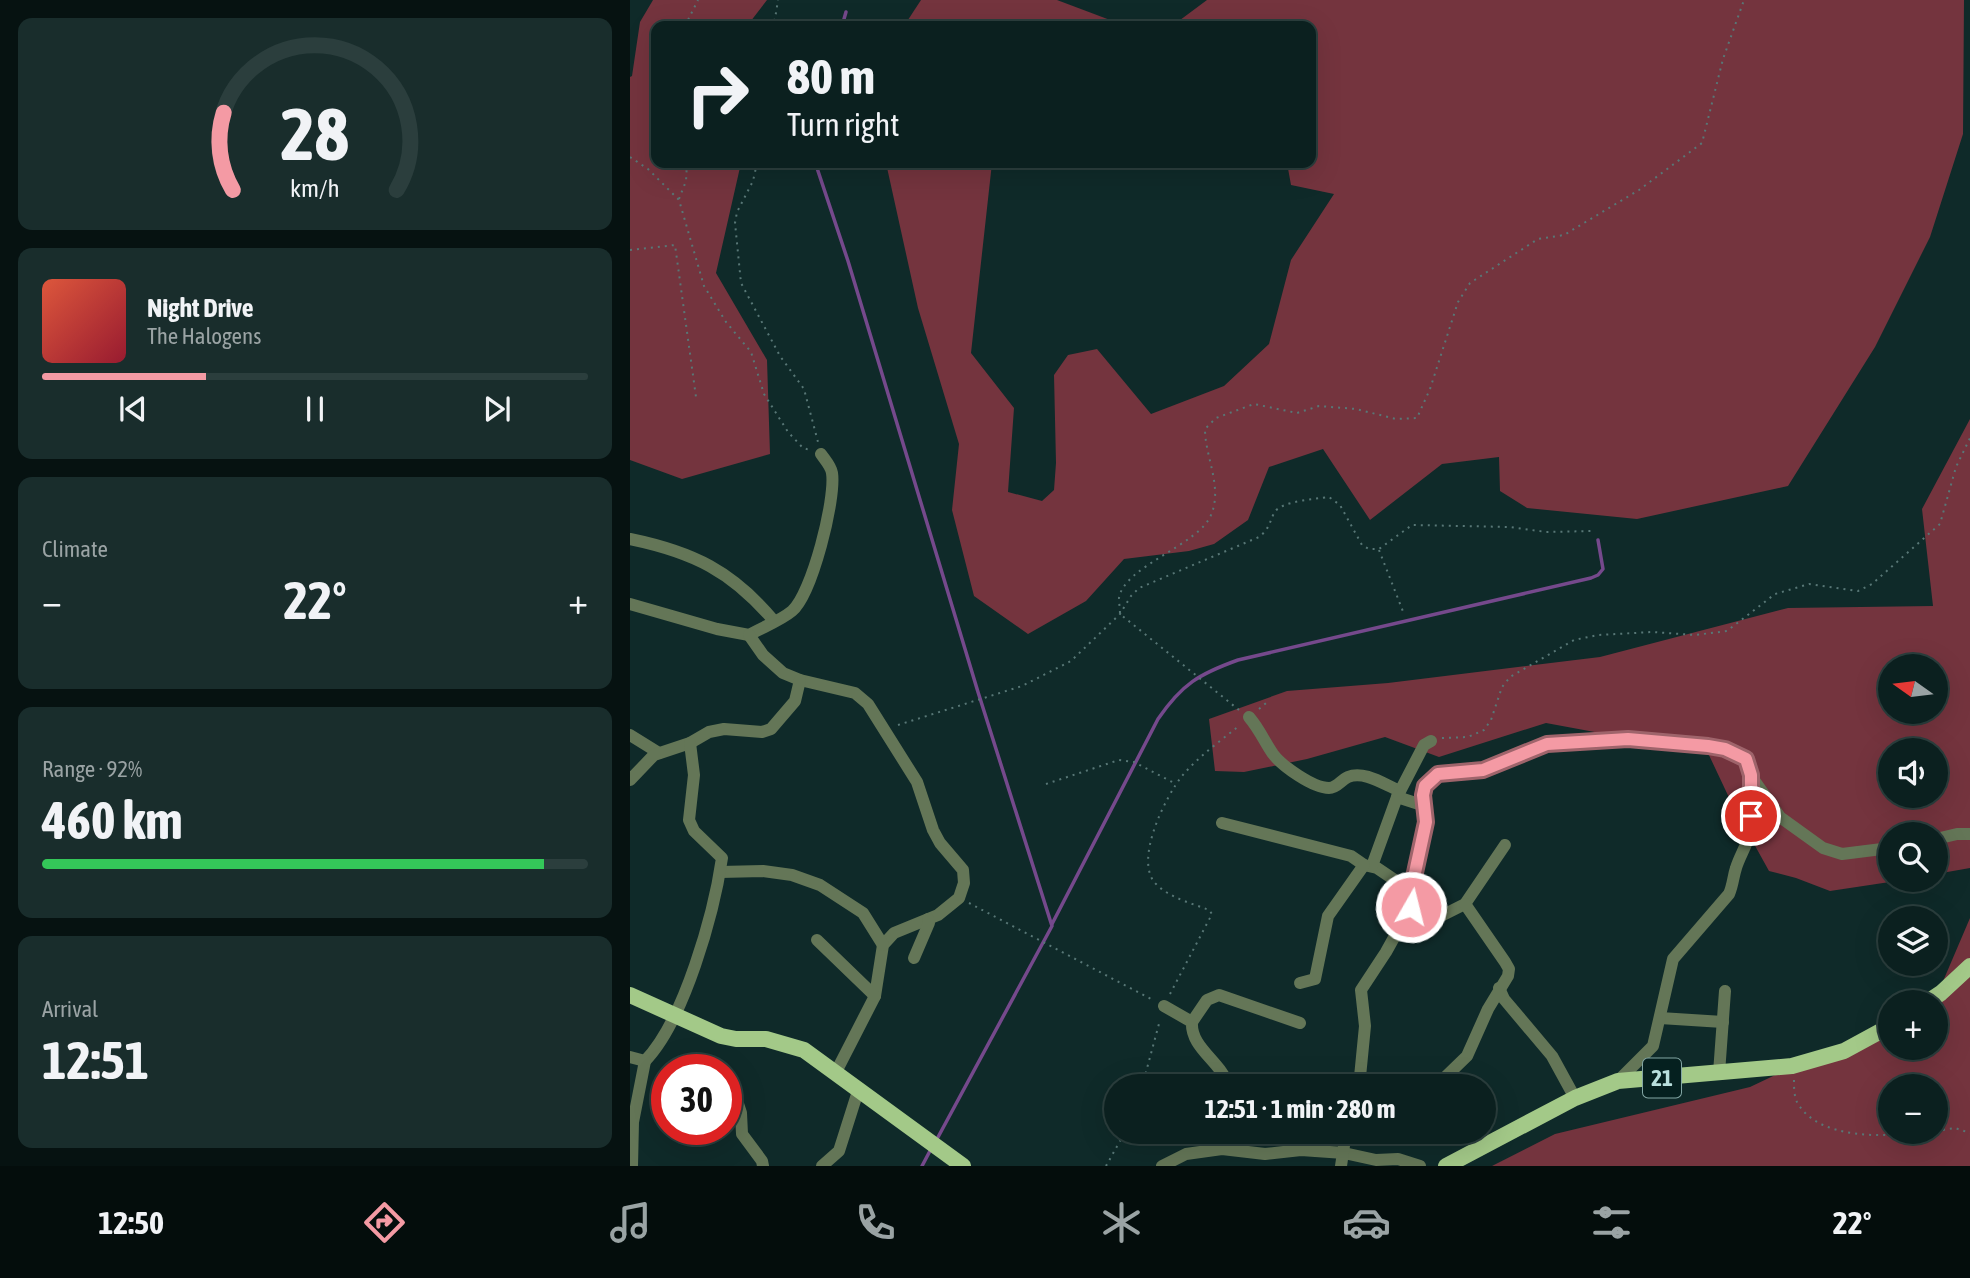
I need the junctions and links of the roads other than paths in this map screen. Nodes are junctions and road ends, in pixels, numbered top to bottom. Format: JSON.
{"nodes":[{"id":1,"x":821,"y":454,"type":"road end"},
{"id":2,"x":630,"y":538,"type":"edge"},
{"id":3,"x":630,"y":604,"type":"edge"},
{"id":4,"x":774,"y":621,"type":"junction"},
{"id":5,"x":749,"y":635,"type":"junction"},
{"id":6,"x":800,"y":680,"type":"junction"},
{"id":7,"x":1249,"y":717,"type":"road end"},
{"id":8,"x":630,"y":735,"type":"edge"},
{"id":9,"x":1431,"y":741,"type":"road end"},
{"id":10,"x":690,"y":743,"type":"junction"},
{"id":11,"x":659,"y":753,"type":"junction"},
{"id":12,"x":1751,"y":775,"type":"junction"},
{"id":13,"x":630,"y":780,"type":"edge"},
{"id":14,"x":1398,"y":794,"type":"junction"},
{"id":15,"x":1425,"y":806,"type":"junction"},
{"id":16,"x":1223,"y":823,"type":"dead end"},
{"id":17,"x":1970,"y":834,"type":"edge"},
{"id":18,"x":1948,"y":836,"type":"edge"},
{"id":19,"x":1505,"y":845,"type":"dead end"},
{"id":20,"x":1878,"y":850,"type":"edge"},
{"id":21,"x":1368,"y":865,"type":"junction"},
{"id":22,"x":720,"y":872,"type":"junction"},
{"id":23,"x":1411,"y":891,"type":"junction"},
{"id":24,"x":1465,"y":904,"type":"junction"},
{"id":25,"x":1411,"y":907,"type":"junction"},
{"id":26,"x":928,"y":919,"type":"junction"},
{"id":27,"x":817,"y":940,"type":"dead end"},
{"id":28,"x":884,"y":945,"type":"junction"},
{"id":29,"x":914,"y":958,"type":"dead end"},
{"id":30,"x":1970,"y":966,"type":"edge"},
{"id":31,"x":1300,"y":982,"type":"dead end"},
{"id":32,"x":1499,"y":988,"type":"junction"},
{"id":33,"x":1944,"y":990,"type":"edge"},
{"id":34,"x":1725,"y":991,"type":"dead end"},
{"id":35,"x":630,"y":995,"type":"edge"},
{"id":36,"x":875,"y":996,"type":"junction"},
{"id":37,"x":1164,"y":1006,"type":"road end"},
{"id":38,"x":676,"y":1016,"type":"junction"},
{"id":39,"x":1660,"y":1018,"type":"junction"},
{"id":40,"x":1192,"y":1022,"type":"junction"},
{"id":41,"x":1723,"y":1022,"type":"junction"},
{"id":42,"x":1300,"y":1023,"type":"dead end"},
{"id":43,"x":1878,"y":1033,"type":"edge"},
{"id":44,"x":630,"y":1057,"type":"edge"},
{"id":45,"x":645,"y":1060,"type":"junction"},
{"id":46,"x":836,"y":1072,"type":"junction"},
{"id":47,"x":1719,"y":1073,"type":"junction"},
{"id":48,"x":1222,"y":1074,"type":"edge"},
{"id":49,"x":1360,"y":1074,"type":"edge"},
{"id":50,"x":1448,"y":1074,"type":"edge"},
{"id":51,"x":1618,"y":1082,"type":"junction"},
{"id":52,"x":859,"y":1088,"type":"junction"},
{"id":53,"x":1576,"y":1098,"type":"junction"},
{"id":54,"x":742,"y":1134,"type":"edge"},
{"id":55,"x":1223,"y":1144,"type":"edge"},
{"id":56,"x":1222,"y":1149,"type":"junction"},
{"id":57,"x":1342,"y":1159,"type":"edge"},
{"id":58,"x":632,"y":1166,"type":"edge"},
{"id":59,"x":763,"y":1166,"type":"edge"},
{"id":60,"x":821,"y":1166,"type":"edge"},
{"id":61,"x":963,"y":1166,"type":"edge"},
{"id":62,"x":1162,"y":1166,"type":"edge"},
{"id":63,"x":1420,"y":1166,"type":"edge"},
{"id":64,"x":1446,"y":1166,"type":"edge"}],
"edges":[{"from":1,"to":4,"type":"street"},
{"from":2,"to":4,"type":"street"},
{"from":3,"to":5,"type":"street"},
{"from":4,"to":5,"type":"street"},
{"from":5,"to":6,"type":"street"},
{"from":6,"to":10,"type":"street"},
{"from":6,"to":26,"type":"street"},
{"from":7,"to":14,"type":"street"},
{"from":8,"to":11,"type":"street"},
{"from":9,"to":14,"type":"street"},
{"from":10,"to":11,"type":"street"},
{"from":10,"to":22,"type":"street"},
{"from":11,"to":13,"type":"street"},
{"from":12,"to":15,"type":"street"},
{"from":12,"to":20,"type":"street"},
{"from":12,"to":39,"type":"street"},
{"from":14,"to":15,"type":"street"},
{"from":14,"to":21,"type":"street"},
{"from":15,"to":23,"type":"street"},
{"from":16,"to":21,"type":"street"},
{"from":17,"to":18,"type":"street"},
{"from":19,"to":24,"type":"street"},
{"from":21,"to":23,"type":"street"},
{"from":21,"to":31,"type":"street"},
{"from":22,"to":28,"type":"street"},
{"from":22,"to":38,"type":"street"},
{"from":23,"to":25,"type":"street"},
{"from":24,"to":25,"type":"street"},
{"from":24,"to":32,"type":"street"},
{"from":25,"to":49,"type":"street"},
{"from":26,"to":28,"type":"street"},
{"from":26,"to":29,"type":"street"},
{"from":27,"to":36,"type":"street"},
{"from":28,"to":36,"type":"street"},
{"from":30,"to":33,"type":"main road"},
{"from":32,"to":50,"type":"street"},
{"from":32,"to":53,"type":"street"},
{"from":34,"to":41,"type":"street"},
{"from":35,"to":38,"type":"main road"},
{"from":36,"to":46,"type":"street"},
{"from":37,"to":40,"type":"street"},
{"from":38,"to":45,"type":"street"},
{"from":38,"to":46,"type":"main road"},
{"from":39,"to":41,"type":"street"},
{"from":39,"to":51,"type":"street"},
{"from":40,"to":42,"type":"street"},
{"from":40,"to":48,"type":"street"},
{"from":41,"to":47,"type":"street"},
{"from":43,"to":47,"type":"main road","number":"21"},
{"from":44,"to":45,"type":"street"},
{"from":45,"to":58,"type":"street"},
{"from":46,"to":52,"type":"main road"},
{"from":47,"to":51,"type":"main road","number":"21"},
{"from":51,"to":53,"type":"main road","number":"21"},
{"from":52,"to":60,"type":"street"},
{"from":52,"to":61,"type":"main road"},
{"from":53,"to":64,"type":"main road","number":"21"},
{"from":54,"to":59,"type":"street"},
{"from":55,"to":56,"type":"street"},
{"from":56,"to":57,"type":"street"},
{"from":56,"to":62,"type":"street"},
{"from":57,"to":63,"type":"street"}]}
